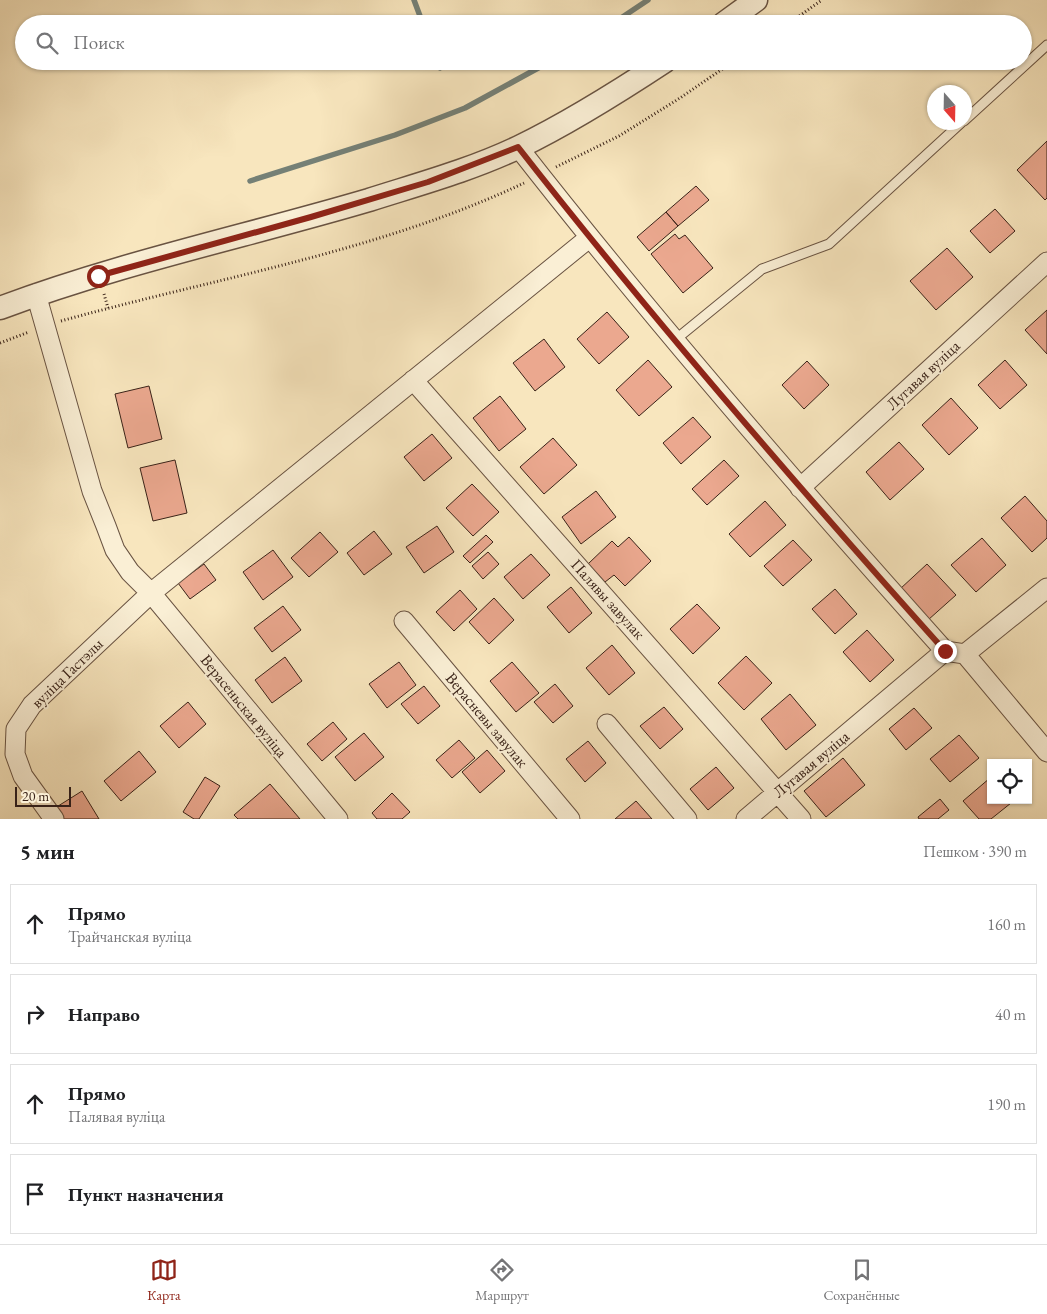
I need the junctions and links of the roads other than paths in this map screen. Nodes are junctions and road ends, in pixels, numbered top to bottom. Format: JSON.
{"nodes":[{"id":1,"x":756,"y":0,"type":"edge"},
{"id":2,"x":735,"y":15,"type":"edge"},
{"id":3,"x":1047,"y":45,"type":"edge"},
{"id":4,"x":1032,"y":59,"type":"edge"},
{"id":5,"x":651,"y":70,"type":"edge"},
{"id":6,"x":1020,"y":70,"type":"edge"},
{"id":7,"x":972,"y":114,"type":"edge"},
{"id":8,"x":954,"y":130,"type":"edge"},
{"id":9,"x":518,"y":147,"type":"junction"},
{"id":10,"x":589,"y":238,"type":"junction"},
{"id":11,"x":1047,"y":262,"type":"edge"},
{"id":12,"x":36,"y":294,"type":"junction"},
{"id":13,"x":0,"y":308,"type":"edge"},
{"id":14,"x":675,"y":340,"type":"junction"},
{"id":15,"x":413,"y":380,"type":"junction"},
{"id":16,"x":800,"y":488,"type":"junction"},
{"id":17,"x":1047,"y":588,"type":"edge"},
{"id":18,"x":151,"y":592,"type":"junction"},
{"id":19,"x":404,"y":621,"type":"dead end"},
{"id":20,"x":945,"y":651,"type":"junction"},
{"id":21,"x":965,"y":654,"type":"junction"},
{"id":22,"x":607,"y":724,"type":"dead end"},
{"id":23,"x":1047,"y":752,"type":"edge"},
{"id":24,"x":779,"y":792,"type":"junction"},
{"id":25,"x":54,"y":819,"type":"edge"},
{"id":26,"x":338,"y":819,"type":"edge"},
{"id":27,"x":570,"y":819,"type":"edge"},
{"id":28,"x":687,"y":819,"type":"edge"},
{"id":29,"x":746,"y":819,"type":"edge"},
{"id":30,"x":801,"y":819,"type":"edge"}],
"edges":[{"from":1,"to":2,"type":"street"},
{"from":3,"to":4,"type":"lane"},
{"from":5,"to":9,"type":"street"},
{"from":6,"to":7,"type":"lane"},
{"from":8,"to":14,"type":"lane"},
{"from":9,"to":10,"type":"street"},
{"from":9,"to":12,"type":"street"},
{"from":10,"to":14,"type":"street"},
{"from":10,"to":15,"type":"street","name":"вуліца Гастэлы"},
{"from":11,"to":16,"type":"street","name":"Лугавая вуліца"},
{"from":12,"to":13,"type":"street"},
{"from":12,"to":18,"type":"street","name":"Верасеньская вуліца"},
{"from":14,"to":16,"type":"street"},
{"from":15,"to":18,"type":"street","name":"вуліца Гастэлы"},
{"from":15,"to":24,"type":"street","name":"Палявы завулак"},
{"from":16,"to":20,"type":"street"},
{"from":17,"to":21,"type":"street"},
{"from":18,"to":25,"type":"street","name":"вуліца Гастэлы"},
{"from":18,"to":26,"type":"street","name":"Верасеньская вуліца"},
{"from":19,"to":27,"type":"street","name":"Верасневы завулак"},
{"from":20,"to":21,"type":"street"},
{"from":20,"to":24,"type":"street","name":"Лугавая вуліца"},
{"from":21,"to":23,"type":"street"},
{"from":22,"to":28,"type":"street"},
{"from":24,"to":29,"type":"street","name":"Лугавая вуліца"},
{"from":24,"to":30,"type":"street","name":"Палявы завулак"}]}
